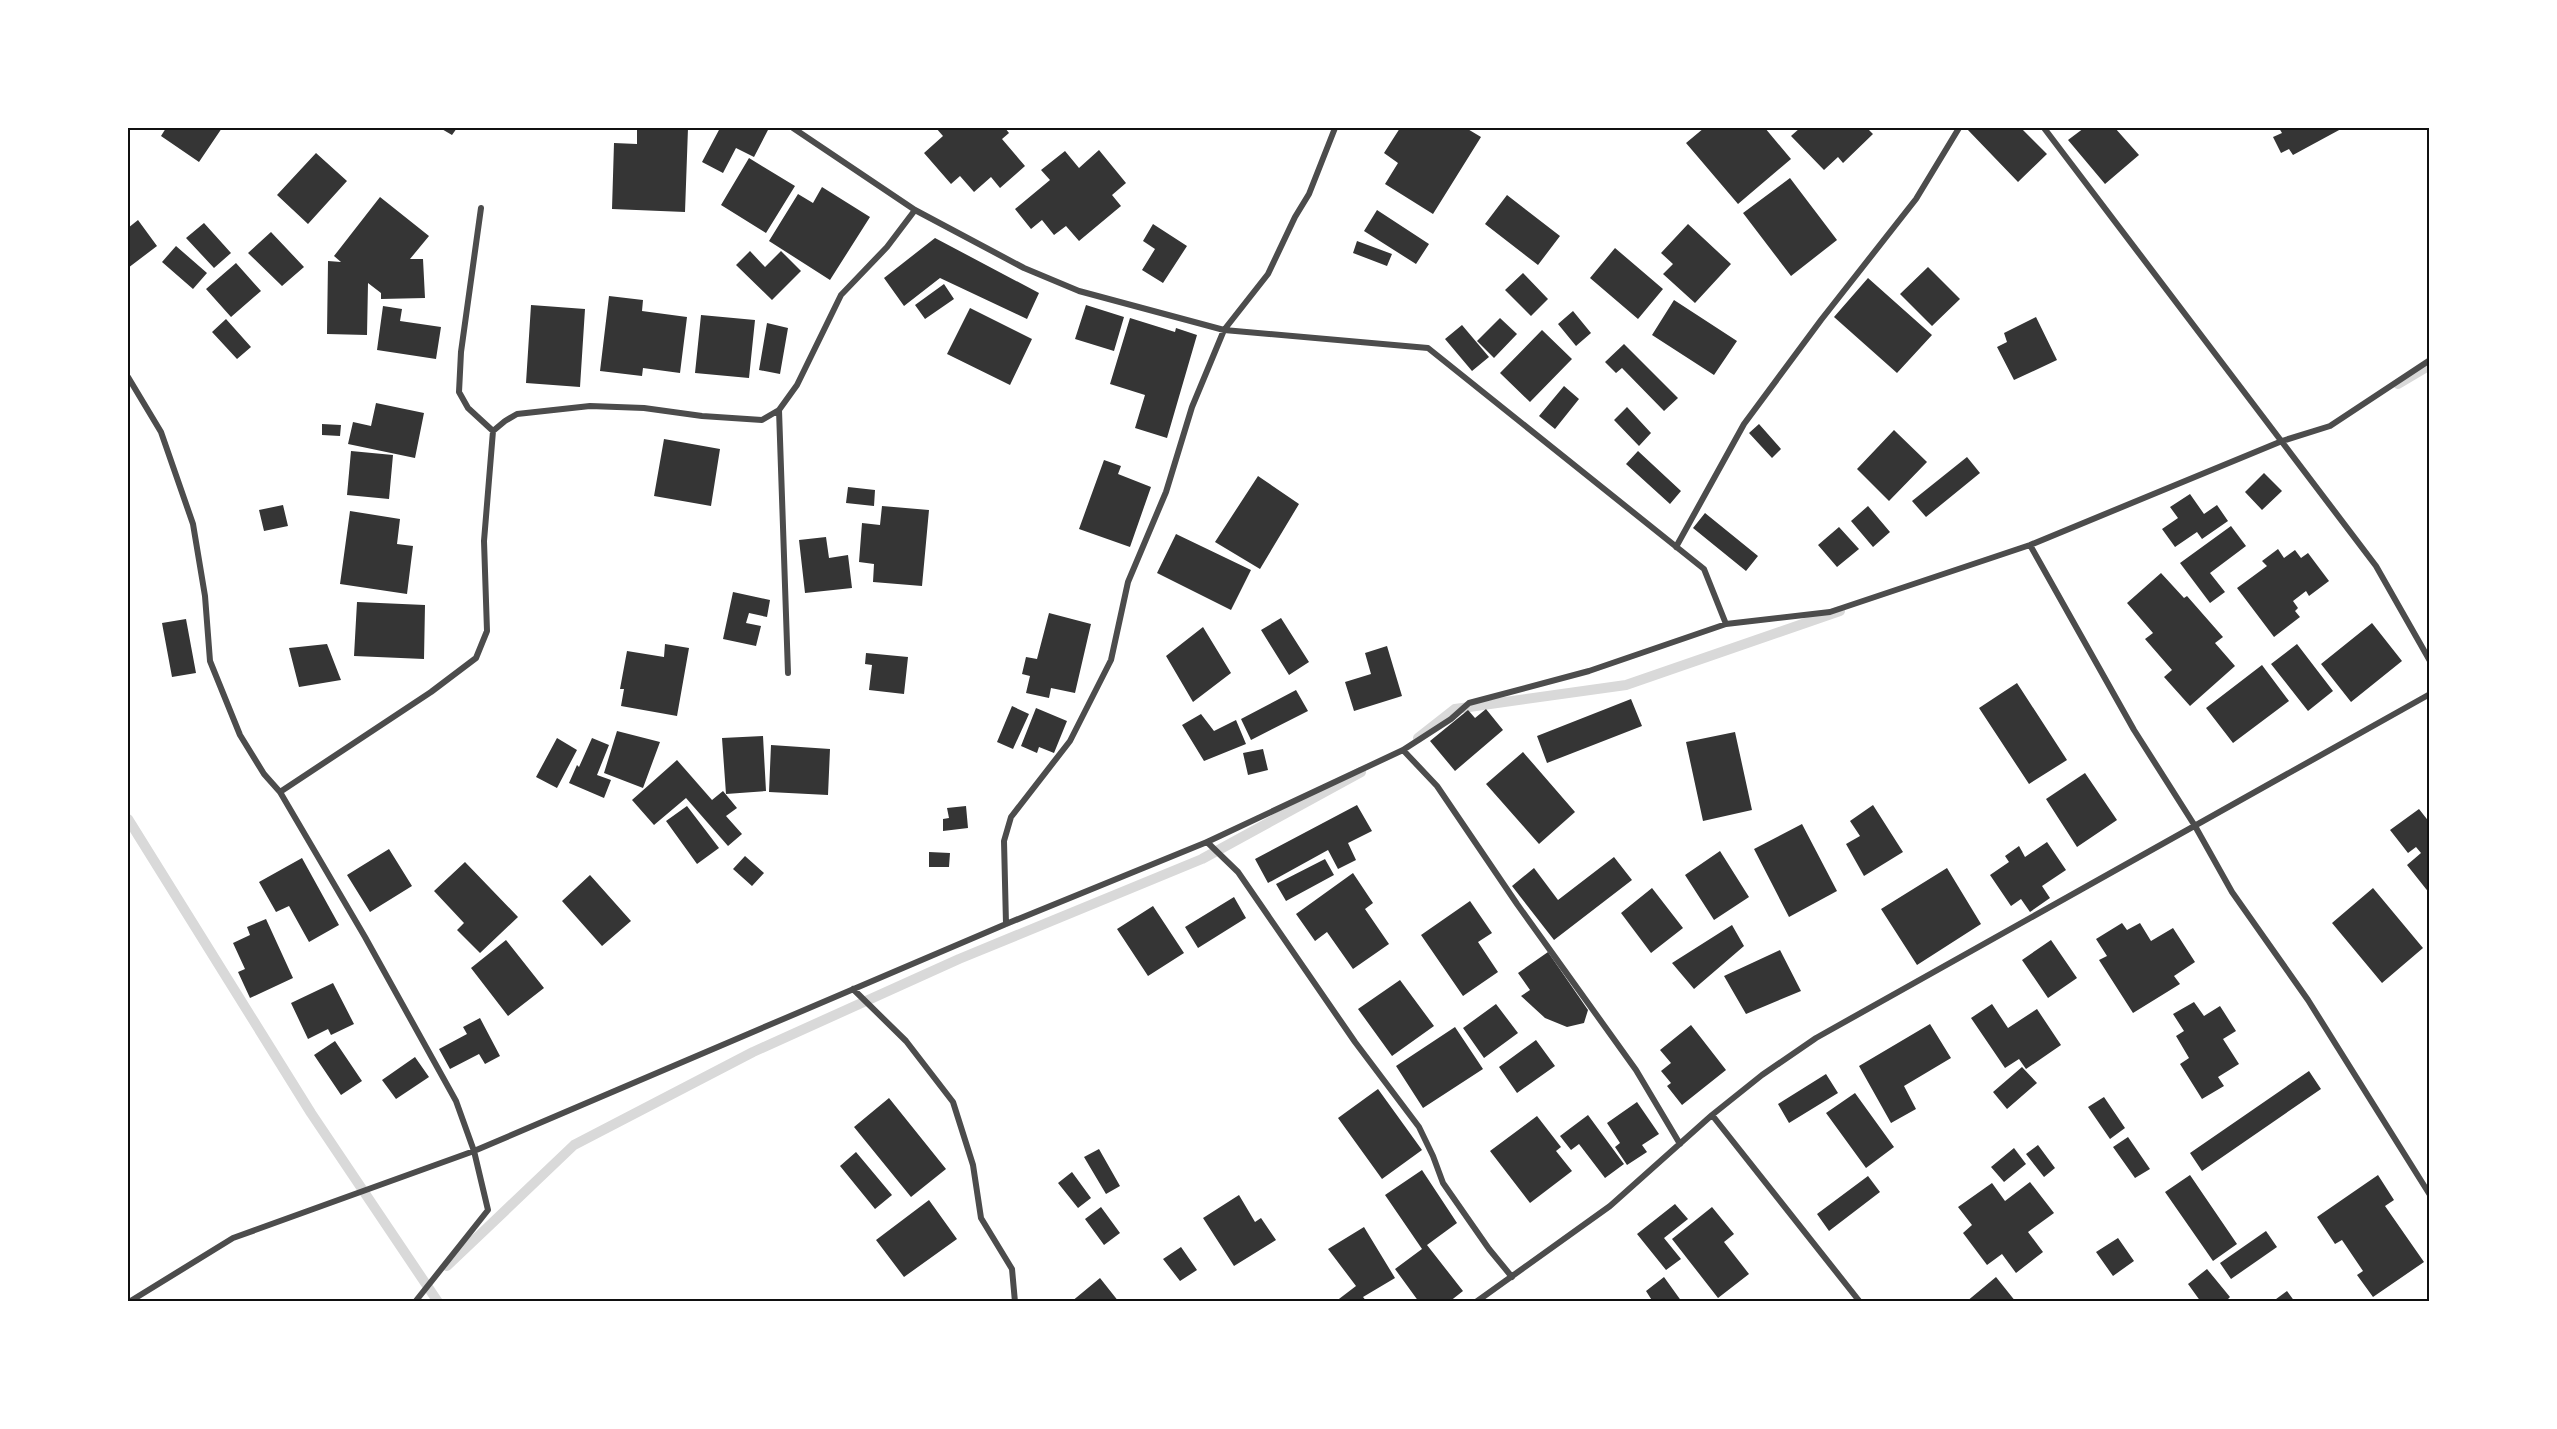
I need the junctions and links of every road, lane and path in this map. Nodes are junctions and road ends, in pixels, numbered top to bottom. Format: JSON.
{"nodes":[{"id":1,"x":793,"y":128,"type":"edge"},
{"id":2,"x":1335,"y":128,"type":"edge"},
{"id":3,"x":1959,"y":128,"type":"edge"},
{"id":4,"x":2044,"y":128,"type":"edge"},
{"id":5,"x":481,"y":208,"type":"dead end"},
{"id":6,"x":915,"y":210,"type":"junction"},
{"id":7,"x":1224,"y":330,"type":"junction"},
{"id":8,"x":2430,"y":360,"type":"edge"},
{"id":9,"x":128,"y":376,"type":"edge"},
{"id":10,"x":779,"y":410,"type":"junction"},
{"id":11,"x":493,"y":431,"type":"junction"},
{"id":12,"x":2282,"y":441,"type":"junction"},
{"id":13,"x":2030,"y":546,"type":"junction"},
{"id":14,"x":1676,"y":547,"type":"junction"},
{"id":15,"x":1726,"y":624,"type":"junction"},
{"id":16,"x":2429,"y":659,"type":"edge"},
{"id":17,"x":788,"y":673,"type":"dead end"},
{"id":18,"x":2430,"y":694,"type":"edge"},
{"id":19,"x":1403,"y":750,"type":"junction"},
{"id":20,"x":280,"y":792,"type":"junction"},
{"id":21,"x":2195,"y":826,"type":"junction"},
{"id":22,"x":1207,"y":842,"type":"junction"},
{"id":23,"x":1006,"y":924,"type":"junction"},
{"id":24,"x":853,"y":989,"type":"junction"},
{"id":25,"x":1713,"y":1115,"type":"junction"},
{"id":26,"x":1680,"y":1144,"type":"junction"},
{"id":27,"x":474,"y":1151,"type":"junction"},
{"id":28,"x":2430,"y":1195,"type":"edge"},
{"id":29,"x":1512,"y":1277,"type":"junction"},
{"id":30,"x":129,"y":1302,"type":"edge"},
{"id":31,"x":415,"y":1302,"type":"edge"},
{"id":32,"x":1015,"y":1302,"type":"edge"},
{"id":33,"x":1476,"y":1302,"type":"edge"},
{"id":34,"x":1860,"y":1302,"type":"edge"}],
"edges":[{"from":1,"to":6,"type":"street"},
{"from":2,"to":7,"type":"street"},
{"from":3,"to":14,"type":"street"},
{"from":4,"to":12,"type":"street"},
{"from":5,"to":11,"type":"street"},
{"from":6,"to":7,"type":"street"},
{"from":6,"to":10,"type":"street"},
{"from":7,"to":14,"type":"street"},
{"from":7,"to":23,"type":"street"},
{"from":8,"to":12,"type":"street"},
{"from":9,"to":20,"type":"street"},
{"from":10,"to":11,"type":"street"},
{"from":10,"to":17,"type":"street"},
{"from":11,"to":20,"type":"street"},
{"from":12,"to":13,"type":"street"},
{"from":12,"to":16,"type":"street"},
{"from":13,"to":15,"type":"street"},
{"from":13,"to":21,"type":"street"},
{"from":14,"to":15,"type":"street"},
{"from":15,"to":19,"type":"street"},
{"from":18,"to":21,"type":"street"},
{"from":19,"to":22,"type":"street"},
{"from":19,"to":26,"type":"street"},
{"from":20,"to":27,"type":"street"},
{"from":21,"to":25,"type":"street"},
{"from":21,"to":28,"type":"street"},
{"from":22,"to":23,"type":"street"},
{"from":22,"to":29,"type":"street"},
{"from":23,"to":24,"type":"street"},
{"from":24,"to":27,"type":"street"},
{"from":24,"to":32,"type":"street"},
{"from":25,"to":26,"type":"street"},
{"from":25,"to":34,"type":"street"},
{"from":26,"to":29,"type":"street"},
{"from":27,"to":30,"type":"street"},
{"from":27,"to":31,"type":"street"},
{"from":29,"to":33,"type":"street"}]}
